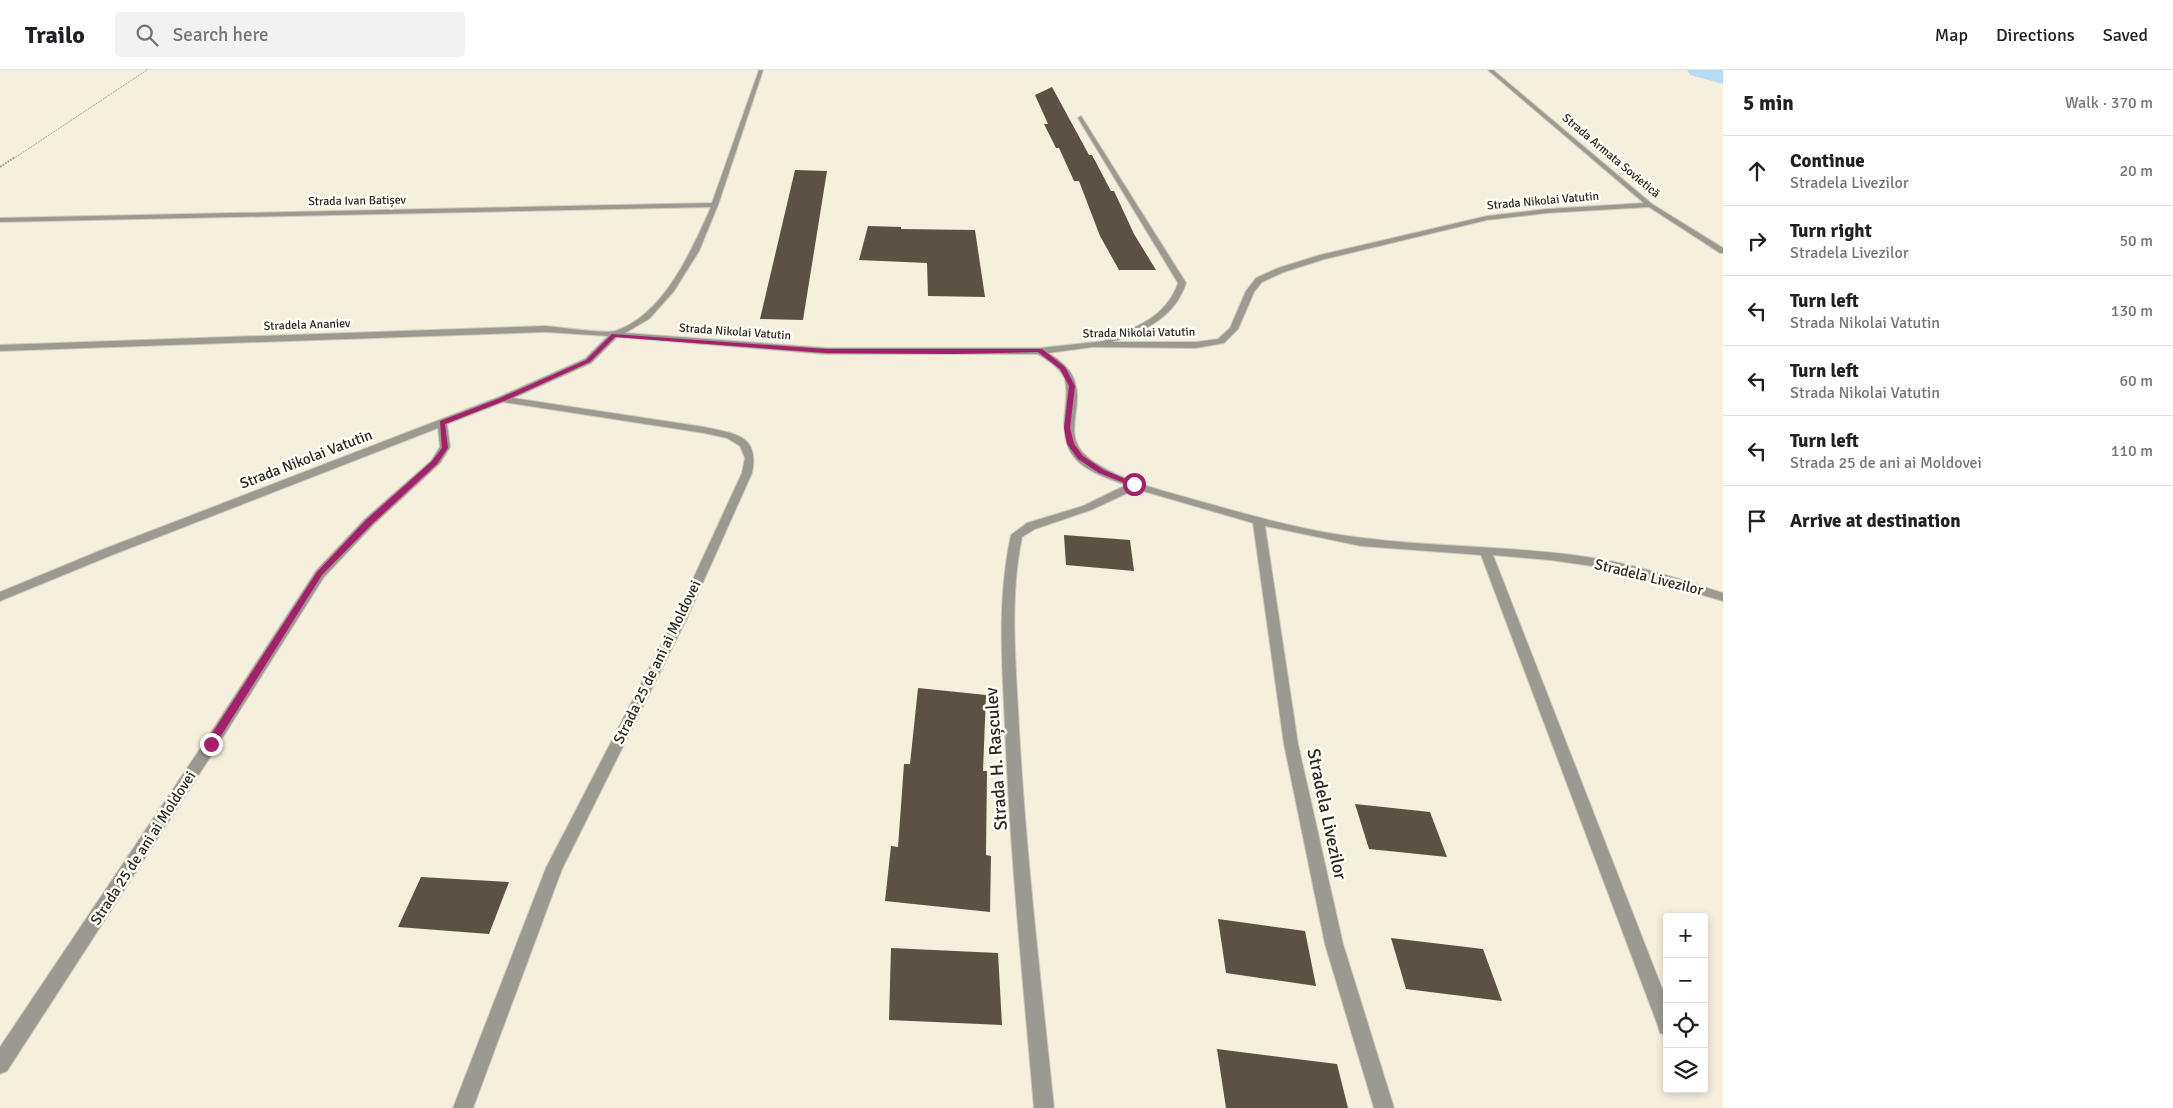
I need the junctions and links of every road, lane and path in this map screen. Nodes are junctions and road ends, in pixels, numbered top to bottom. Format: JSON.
{"nodes":[{"id":1,"x":147,"y":70,"type":"edge"},
{"id":2,"x":761,"y":70,"type":"edge"},
{"id":3,"x":1490,"y":70,"type":"edge"},
{"id":4,"x":1081,"y":118,"type":"dead end"},
{"id":5,"x":0,"y":167,"type":"edge"},
{"id":6,"x":715,"y":205,"type":"junction"},
{"id":7,"x":1650,"y":205,"type":"junction"},
{"id":8,"x":0,"y":220,"type":"edge"},
{"id":9,"x":1723,"y":252,"type":"edge"},
{"id":10,"x":614,"y":335,"type":"junction"},
{"id":11,"x":1093,"y":344,"type":"junction"},
{"id":12,"x":0,"y":348,"type":"edge"},
{"id":13,"x":1040,"y":351,"type":"junction"},
{"id":14,"x":502,"y":399,"type":"junction"},
{"id":15,"x":442,"y":423,"type":"junction"},
{"id":16,"x":1134,"y":484,"type":"junction"},
{"id":17,"x":1259,"y":522,"type":"junction"},
{"id":18,"x":1485,"y":550,"type":"junction"},
{"id":19,"x":0,"y":597,"type":"edge"},
{"id":20,"x":1723,"y":597,"type":"edge"},
{"id":21,"x":1663,"y":1016,"type":"edge"},
{"id":22,"x":0,"y":1064,"type":"edge"},
{"id":23,"x":462,"y":1108,"type":"edge"},
{"id":24,"x":1044,"y":1108,"type":"edge"},
{"id":25,"x":1384,"y":1108,"type":"edge"}],
"edges":[{"from":1,"to":5,"type":"path"},
{"from":2,"to":6,"type":"street","name":"Strada Nikolai Vatutin"},
{"from":3,"to":7,"type":"street","name":"Strada Armata Sovietică"},
{"from":4,"to":11,"type":"street"},
{"from":6,"to":8,"type":"street","name":"Strada Ivan Batișev"},
{"from":6,"to":10,"type":"street","name":"Strada Nikolai Vatutin"},
{"from":7,"to":9,"type":"street","name":"Strada Armata Sovietică"},
{"from":7,"to":11,"type":"street","name":"Strada Nikolai Vatutin"},
{"from":10,"to":12,"type":"street","name":"Stradela Ananiev"},
{"from":10,"to":13,"type":"street","name":"Strada Nikolai Vatutin"},
{"from":10,"to":14,"type":"street","name":"Strada Nikolai Vatutin"},
{"from":11,"to":13,"type":"street","name":"Strada Nikolai Vatutin"},
{"from":13,"to":16,"type":"street","name":"Stradela Livezilor"},
{"from":14,"to":15,"type":"street","name":"Strada Nikolai Vatutin"},
{"from":14,"to":23,"type":"street","name":"Strada 25 de ani ai Moldovei"},
{"from":15,"to":19,"type":"street","name":"Strada Nikolai Vatutin"},
{"from":15,"to":22,"type":"street","name":"Strada 25 de ani ai Moldovei"},
{"from":16,"to":17,"type":"street","name":"Stradela Livezilor"},
{"from":16,"to":24,"type":"street","name":"Strada H. Rașculev"},
{"from":17,"to":18,"type":"street","name":"Stradela Livezilor"},
{"from":17,"to":25,"type":"street","name":"Stradela Livezilor"},
{"from":18,"to":20,"type":"street","name":"Stradela Livezilor"},
{"from":18,"to":21,"type":"street"}]}
